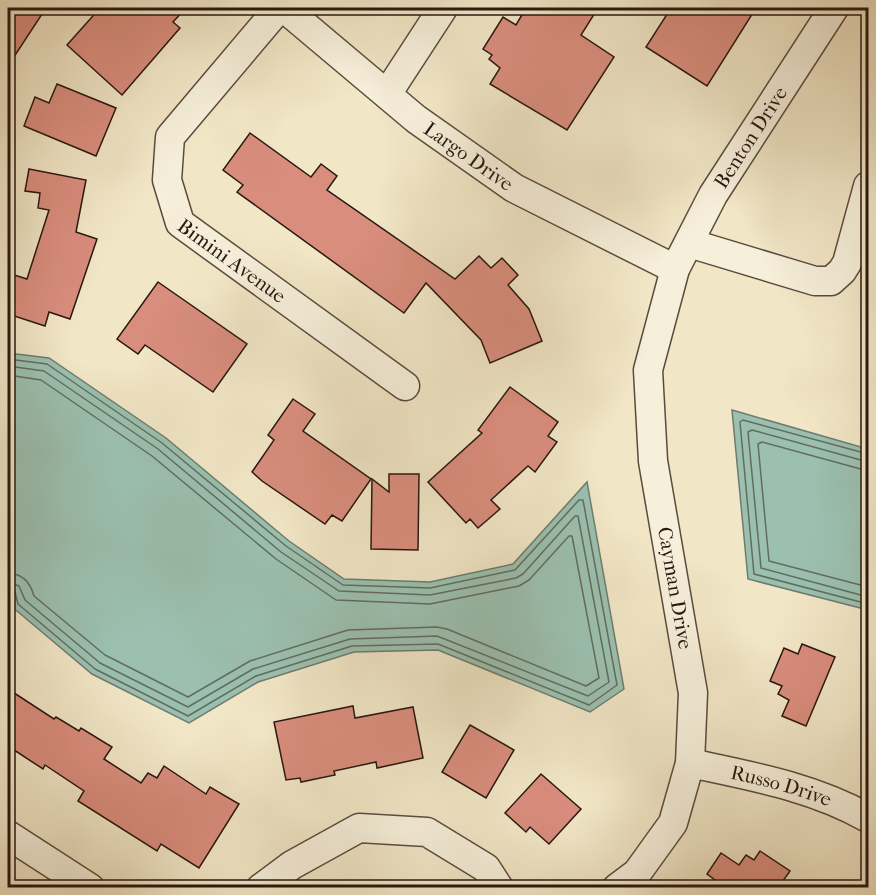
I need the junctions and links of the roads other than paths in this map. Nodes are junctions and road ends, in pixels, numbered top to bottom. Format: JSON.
{"nodes":[{"id":1,"x":279,"y":8,"type":"edge"},
{"id":2,"x":284,"y":8,"type":"edge"},
{"id":3,"x":443,"y":8,"type":"edge"},
{"id":4,"x":834,"y":8,"type":"edge"},
{"id":5,"x":387,"y":94,"type":"junction"},
{"id":6,"x":868,"y":186,"type":"edge"},
{"id":7,"x":688,"y":243,"type":"junction"},
{"id":8,"x":675,"y":269,"type":"junction"},
{"id":9,"x":405,"y":386,"type":"dead end"},
{"id":10,"x":690,"y":763,"type":"junction"},
{"id":11,"x":868,"y":818,"type":"edge"},
{"id":12,"x":8,"y":835,"type":"edge"},
{"id":13,"x":90,"y":888,"type":"edge"},
{"id":14,"x":261,"y":888,"type":"edge"},
{"id":15,"x":499,"y":888,"type":"edge"},
{"id":16,"x":617,"y":888,"type":"edge"}],
"edges":[{"from":1,"to":9,"type":"street","name":"Bimini Avenue"},
{"from":2,"to":5,"type":"street","name":"Largo Drive"},
{"from":3,"to":5,"type":"street"},
{"from":4,"to":7,"type":"street","name":"Benton Drive"},
{"from":5,"to":8,"type":"street","name":"Largo Drive"},
{"from":6,"to":7,"type":"street"},
{"from":7,"to":8,"type":"street","name":"Benton Drive"},
{"from":8,"to":10,"type":"street","name":"Cayman Drive"},
{"from":10,"to":11,"type":"street","name":"Russo Drive"},
{"from":10,"to":16,"type":"street","name":"Cayman Drive"},
{"from":12,"to":13,"type":"street"},
{"from":14,"to":15,"type":"street"}]}
